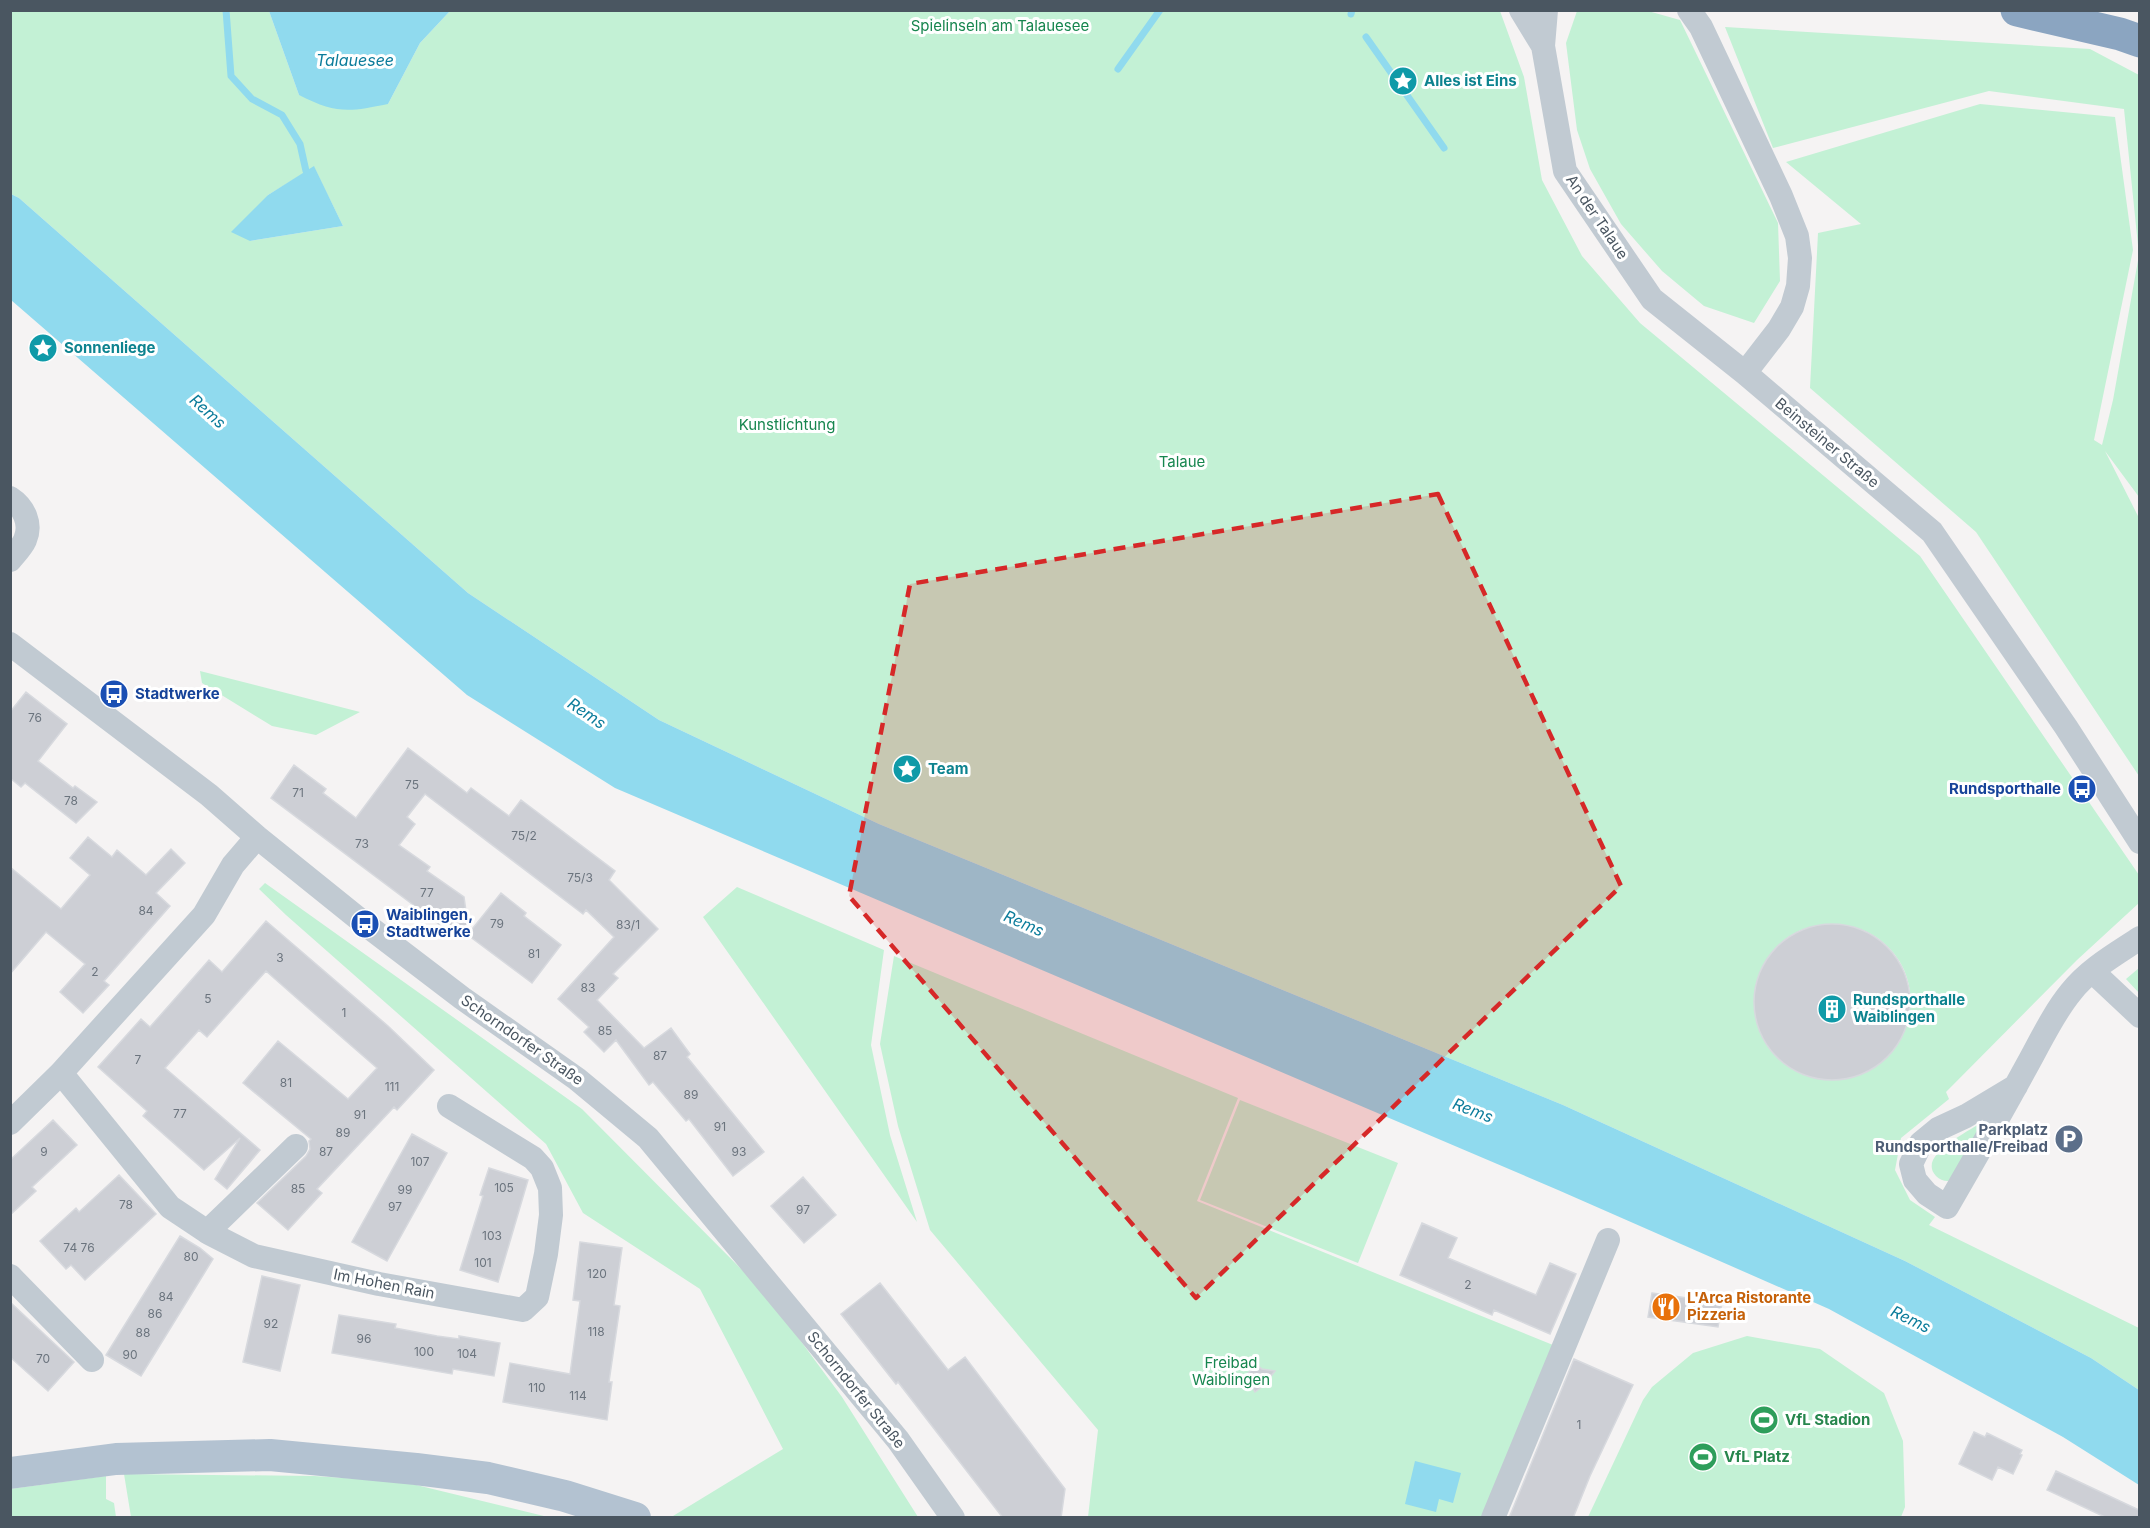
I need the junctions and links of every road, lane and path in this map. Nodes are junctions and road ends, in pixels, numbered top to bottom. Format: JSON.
{"nodes":[{"id":1,"x":1521,"y":10,"type":"edge"},
{"id":2,"x":1546,"y":10,"type":"edge"},
{"id":3,"x":1689,"y":10,"type":"edge"},
{"id":4,"x":2017,"y":10,"type":"edge"},
{"id":5,"x":2026,"y":10,"type":"edge"},
{"id":6,"x":2074,"y":10,"type":"edge"},
{"id":7,"x":2139,"y":41,"type":"edge"},
{"id":8,"x":1543,"y":46,"type":"junction"},
{"id":9,"x":1745,"y":373,"type":"junction"},
{"id":10,"x":10,"y":498,"type":"edge"},
{"id":11,"x":10,"y":560,"type":"edge"},
{"id":12,"x":13,"y":651,"type":"edge"},
{"id":13,"x":257,"y":837,"type":"junction"},
{"id":14,"x":2139,"y":842,"type":"edge"},
{"id":15,"x":2139,"y":938,"type":"edge"},
{"id":16,"x":2092,"y":971,"type":"junction"},
{"id":17,"x":2139,"y":1016,"type":"edge"},
{"id":18,"x":61,"y":1073,"type":"junction"},
{"id":19,"x":2016,"y":1086,"type":"junction"},
{"id":20,"x":449,"y":1106,"type":"dead end"},
{"id":21,"x":10,"y":1123,"type":"edge"},
{"id":22,"x":296,"y":1146,"type":"dead end"},
{"id":23,"x":207,"y":1232,"type":"junction"},
{"id":24,"x":1608,"y":1240,"type":"dead end"},
{"id":25,"x":10,"y":1276,"type":"edge"},
{"id":26,"x":92,"y":1360,"type":"dead end"},
{"id":27,"x":10,"y":1473,"type":"edge"},
{"id":28,"x":635,"y":1518,"type":"edge"},
{"id":29,"x":954,"y":1518,"type":"edge"},
{"id":30,"x":1492,"y":1518,"type":"edge"}],
"edges":[{"from":1,"to":8,"type":"street"},
{"from":2,"to":8,"type":"street","name":"An der Talaue"},
{"from":3,"to":9,"type":"street"},
{"from":4,"to":7,"type":"highway"},
{"from":5,"to":6,"type":"highway"},
{"from":8,"to":9,"type":"street","name":"An der Talaue"},
{"from":9,"to":14,"type":"street","name":"Beinsteiner Straße"},
{"from":10,"to":11,"type":"street"},
{"from":12,"to":13,"type":"street","name":"Schorndorfer Straße"},
{"from":13,"to":18,"type":"street"},
{"from":13,"to":29,"type":"street","name":"Schorndorfer Straße"},
{"from":15,"to":16,"type":"street"},
{"from":16,"to":17,"type":"street"},
{"from":16,"to":19,"type":"street"},
{"from":18,"to":21,"type":"street"},
{"from":18,"to":23,"type":"street","name":"Im Hohen Rain"},
{"from":19,"to":19,"type":"street"},
{"from":20,"to":23,"type":"street","name":"Im Hohen Rain"},
{"from":22,"to":23,"type":"street"},
{"from":24,"to":30,"type":"street"},
{"from":25,"to":26,"type":"street"},
{"from":27,"to":28,"type":"main road"}]}
